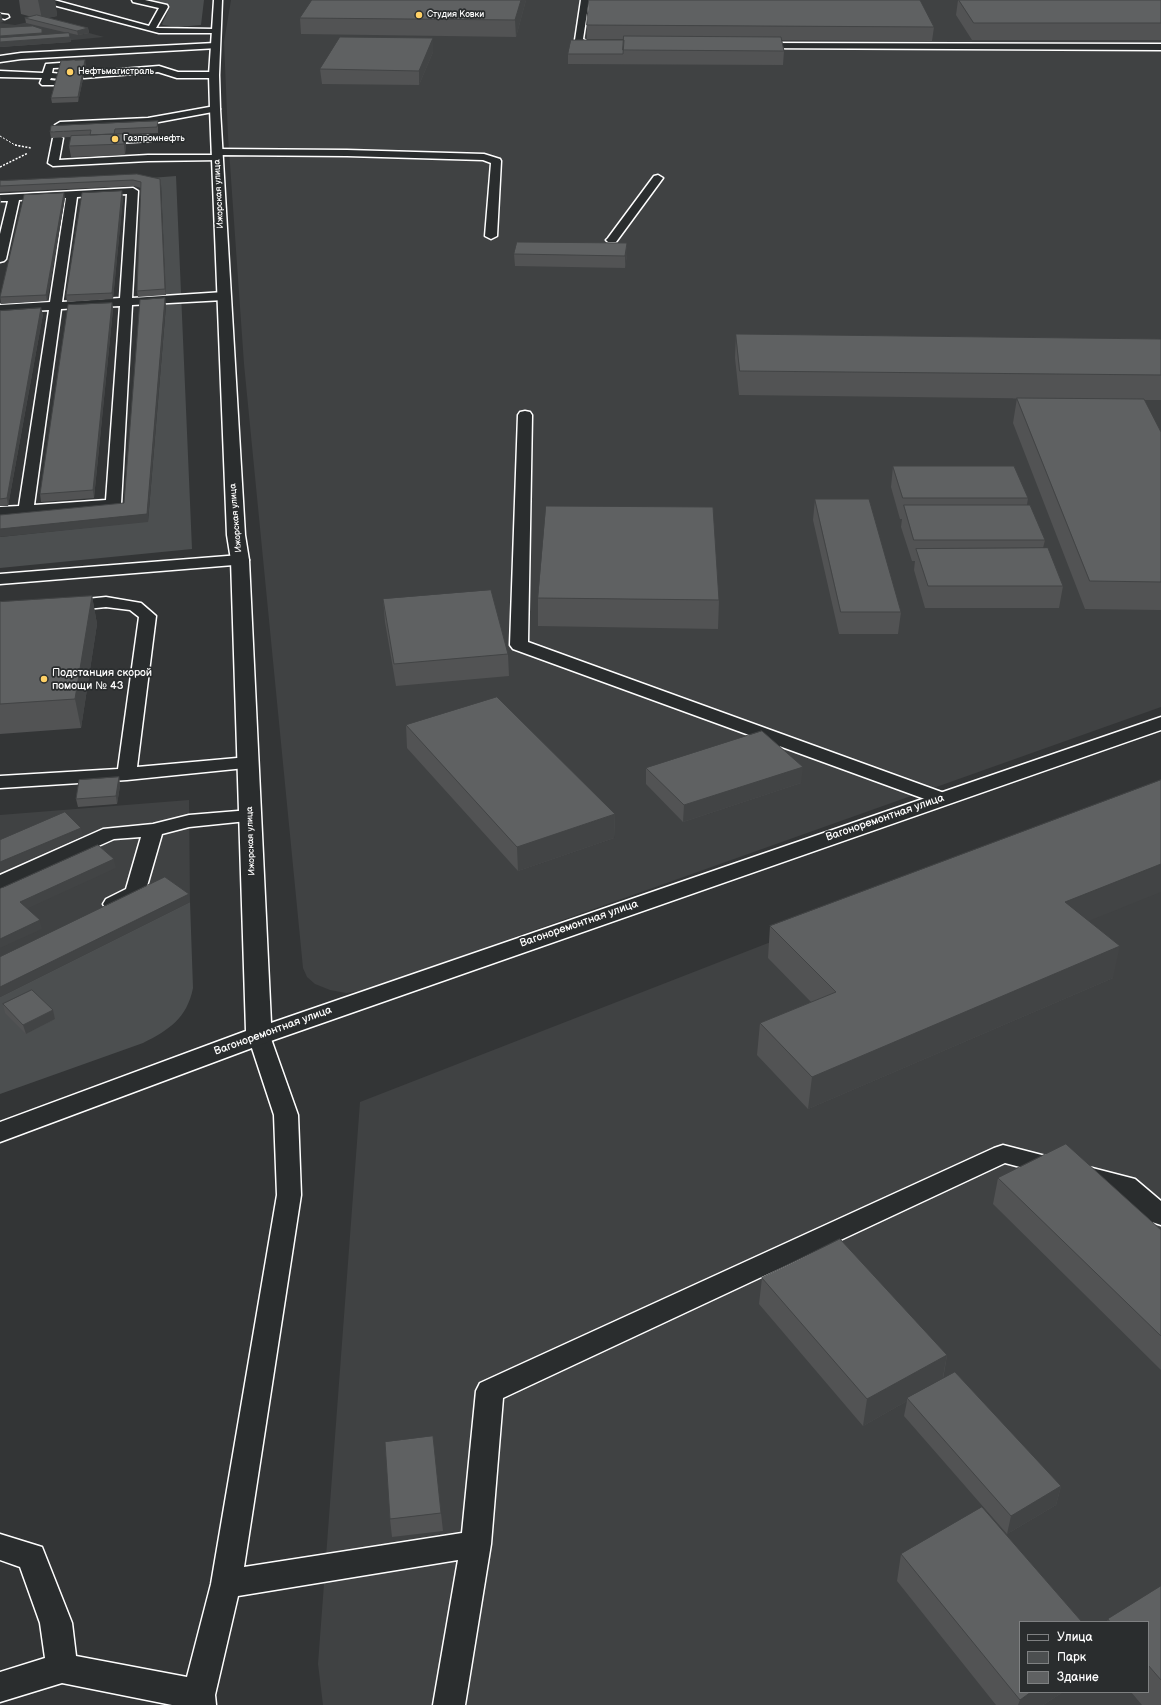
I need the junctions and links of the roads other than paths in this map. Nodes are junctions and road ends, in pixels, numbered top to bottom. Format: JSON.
{"nodes":[{"id":1,"x":45,"y":0,"type":"edge"},
{"id":2,"x":136,"y":0,"type":"edge"},
{"id":3,"x":218,"y":0,"type":"edge"},
{"id":4,"x":585,"y":0,"type":"edge"},
{"id":5,"x":151,"y":29,"type":"junction"},
{"id":6,"x":215,"y":38,"type":"junction"},
{"id":7,"x":616,"y":46,"type":"edge"},
{"id":8,"x":743,"y":46,"type":"edge"},
{"id":9,"x":1161,"y":47,"type":"edge"},
{"id":10,"x":0,"y":59,"type":"edge"},
{"id":11,"x":47,"y":73,"type":"junction"},
{"id":12,"x":0,"y":74,"type":"edge"},
{"id":13,"x":214,"y":74,"type":"junction"},
{"id":14,"x":59,"y":76,"type":"edge"},
{"id":15,"x":214,"y":109,"type":"junction"},
{"id":16,"x":148,"y":130,"type":"junction"},
{"id":17,"x":131,"y":131,"type":"junction"},
{"id":18,"x":58,"y":137,"type":"junction"},
{"id":19,"x":115,"y":140,"type":"edge"},
{"id":20,"x":69,"y":143,"type":"edge"},
{"id":21,"x":217,"y":155,"type":"junction"},
{"id":22,"x":148,"y":158,"type":"junction"},
{"id":23,"x":658,"y":178,"type":"dead end"},
{"id":24,"x":72,"y":194,"type":"junction"},
{"id":25,"x":14,"y":197,"type":"junction"},
{"id":26,"x":0,"y":198,"type":"edge"},
{"id":27,"x":491,"y":236,"type":"dead end"},
{"id":28,"x":612,"y":240,"type":"dead end"},
{"id":29,"x":0,"y":259,"type":"edge"},
{"id":30,"x":224,"y":296,"type":"junction"},
{"id":31,"x":126,"y":302,"type":"junction"},
{"id":32,"x":56,"y":306,"type":"junction"},
{"id":33,"x":0,"y":310,"type":"edge"},
{"id":34,"x":525,"y":415,"type":"dead end"},
{"id":35,"x":26,"y":510,"type":"junction"},
{"id":36,"x":0,"y":512,"type":"edge"},
{"id":37,"x":240,"y":560,"type":"junction"},
{"id":38,"x":0,"y":579,"type":"edge"},
{"id":39,"x":53,"y":607,"type":"edge"},
{"id":40,"x":1161,"y":722,"type":"edge"},
{"id":41,"x":248,"y":763,"type":"junction"},
{"id":42,"x":127,"y":774,"type":"junction"},
{"id":43,"x":0,"y":782,"type":"edge"},
{"id":44,"x":940,"y":798,"type":"junction"},
{"id":45,"x":250,"y":816,"type":"junction"},
{"id":46,"x":153,"y":830,"type":"junction"},
{"id":47,"x":0,"y":883,"type":"edge"},
{"id":48,"x":100,"y":910,"type":"edge"},
{"id":49,"x":259,"y":1036,"type":"junction"},
{"id":50,"x":0,"y":1132,"type":"edge"},
{"id":51,"x":1161,"y":1215,"type":"edge"},
{"id":52,"x":476,"y":1544,"type":"junction"},
{"id":53,"x":0,"y":1547,"type":"edge"},
{"id":54,"x":226,"y":1584,"type":"junction"},
{"id":55,"x":62,"y":1668,"type":"junction"},
{"id":56,"x":0,"y":1687,"type":"edge"},
{"id":57,"x":199,"y":1700,"type":"edge"},
{"id":58,"x":449,"y":1705,"type":"edge"}],
"edges":[{"from":1,"to":5,"type":"lane"},
{"from":2,"to":5,"type":"lane"},
{"from":3,"to":6,"type":"street","name":"Ижорская улица"},
{"from":4,"to":7,"type":"lane"},
{"from":5,"to":6,"type":"lane"},
{"from":6,"to":10,"type":"lane"},
{"from":6,"to":13,"type":"street","name":"Ижорская улица"},
{"from":8,"to":9,"type":"lane"},
{"from":11,"to":12,"type":"lane"},
{"from":11,"to":13,"type":"lane"},
{"from":11,"to":14,"type":"lane"},
{"from":13,"to":15,"type":"street","name":"Ижорская улица"},
{"from":15,"to":16,"type":"lane"},
{"from":15,"to":21,"type":"street","name":"Ижорская улица"},
{"from":16,"to":17,"type":"lane"},
{"from":16,"to":17,"type":"lane"},
{"from":16,"to":22,"type":"lane"},
{"from":17,"to":18,"type":"lane"},
{"from":17,"to":19,"type":"lane"},
{"from":18,"to":20,"type":"lane"},
{"from":18,"to":22,"type":"lane"},
{"from":21,"to":22,"type":"lane"},
{"from":21,"to":27,"type":"lane"},
{"from":21,"to":30,"type":"street","name":"Ижорская улица"},
{"from":23,"to":28,"type":"lane"},
{"from":24,"to":25,"type":"lane"},
{"from":24,"to":31,"type":"lane"},
{"from":24,"to":32,"type":"lane"},
{"from":25,"to":26,"type":"lane"},
{"from":25,"to":29,"type":"lane"},
{"from":30,"to":31,"type":"lane"},
{"from":30,"to":37,"type":"street","name":"Ижорская улица"},
{"from":31,"to":32,"type":"lane"},
{"from":31,"to":35,"type":"lane"},
{"from":32,"to":33,"type":"lane"},
{"from":32,"to":35,"type":"lane"},
{"from":34,"to":44,"type":"lane"},
{"from":35,"to":36,"type":"lane"},
{"from":37,"to":38,"type":"street"},
{"from":37,"to":41,"type":"street","name":"Ижорская улица"},
{"from":39,"to":42,"type":"lane"},
{"from":40,"to":44,"type":"street","name":"Вагоноремонтная улица"},
{"from":41,"to":42,"type":"lane"},
{"from":41,"to":45,"type":"street","name":"Ижорская улица"},
{"from":42,"to":43,"type":"lane"},
{"from":44,"to":49,"type":"street","name":"Вагоноремонтная улица"},
{"from":45,"to":46,"type":"lane"},
{"from":45,"to":49,"type":"street","name":"Ижорская улица"},
{"from":46,"to":47,"type":"lane"},
{"from":46,"to":48,"type":"lane"},
{"from":49,"to":50,"type":"street","name":"Вагоноремонтная улица"},
{"from":49,"to":54,"type":"lane"},
{"from":51,"to":52,"type":"lane"},
{"from":52,"to":54,"type":"lane"},
{"from":52,"to":58,"type":"lane"},
{"from":53,"to":55,"type":"lane"},
{"from":54,"to":57,"type":"lane"},
{"from":55,"to":56,"type":"lane"},
{"from":55,"to":57,"type":"lane"}]}
